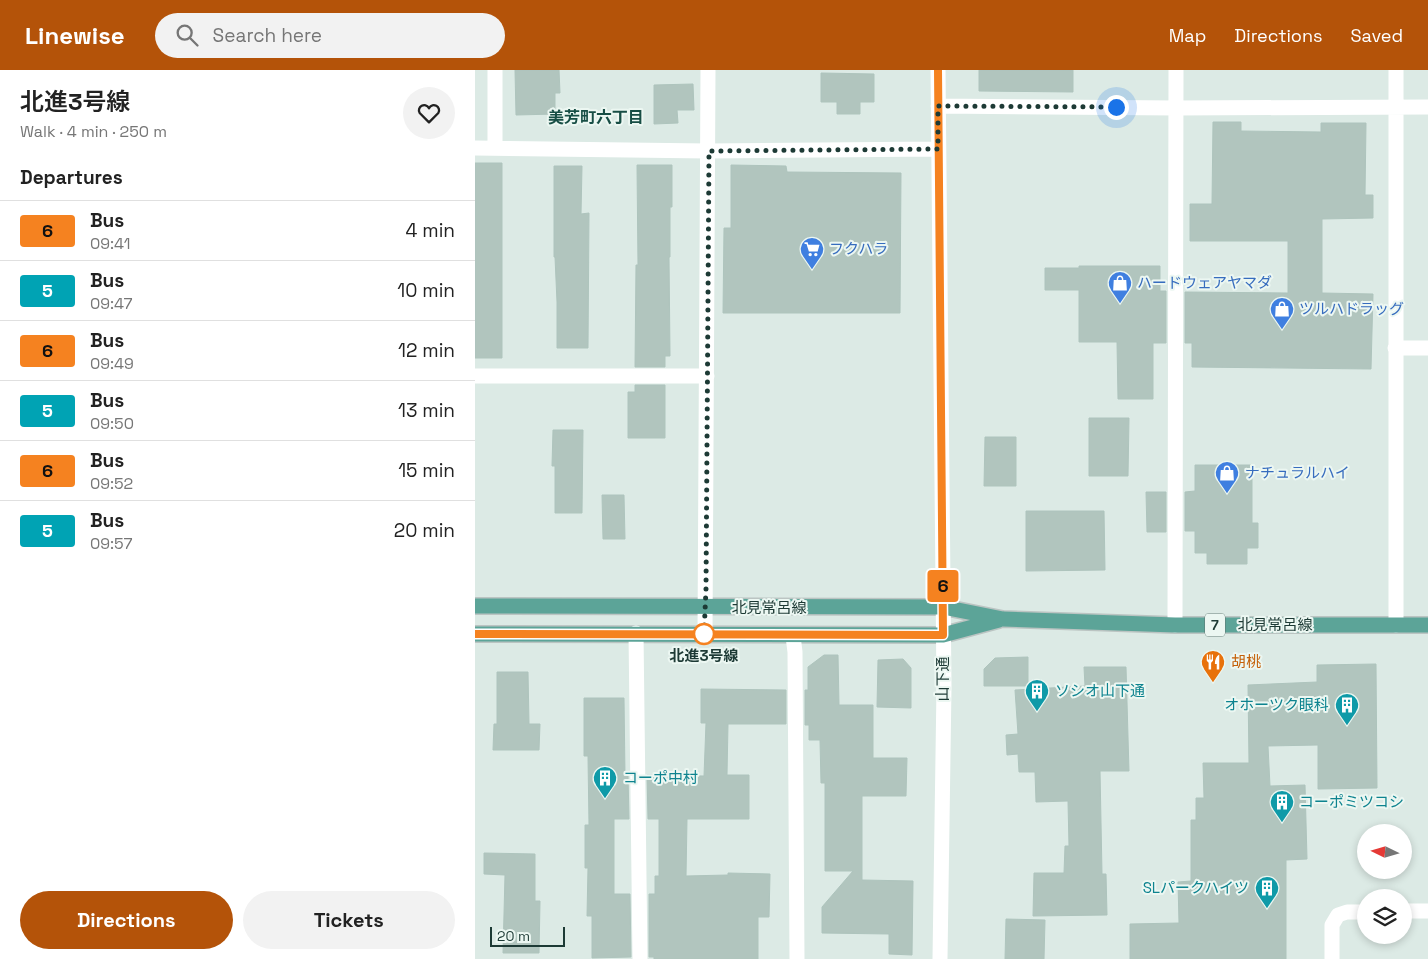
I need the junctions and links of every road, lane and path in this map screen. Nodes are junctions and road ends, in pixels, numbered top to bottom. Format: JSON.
{"nodes":[{"id":1,"x":495,"y":70,"type":"edge"},
{"id":2,"x":708,"y":70,"type":"edge"},
{"id":3,"x":939,"y":70,"type":"edge"},
{"id":4,"x":1176,"y":70,"type":"edge"},
{"id":5,"x":1396,"y":70,"type":"edge"},
{"id":6,"x":938,"y":106,"type":"junction"},
{"id":7,"x":1396,"y":106,"type":"junction"},
{"id":8,"x":1428,"y":106,"type":"edge"},
{"id":9,"x":1175,"y":108,"type":"junction"},
{"id":10,"x":475,"y":148,"type":"edge"},
{"id":11,"x":495,"y":148,"type":"junction"},
{"id":12,"x":938,"y":149,"type":"junction"},
{"id":13,"x":709,"y":151,"type":"junction"},
{"id":14,"x":1395,"y":348,"type":"junction"},
{"id":15,"x":1428,"y":348,"type":"edge"},
{"id":16,"x":475,"y":376,"type":"edge"},
{"id":17,"x":707,"y":376,"type":"junction"},
{"id":18,"x":475,"y":606,"type":"edge"},
{"id":19,"x":943,"y":607,"type":"junction"},
{"id":20,"x":706,"y":608,"type":"junction"},
{"id":21,"x":1003,"y":619,"type":"junction"},
{"id":22,"x":1175,"y":625,"type":"junction"},
{"id":23,"x":1396,"y":625,"type":"junction"},
{"id":24,"x":1428,"y":625,"type":"edge"},
{"id":25,"x":636,"y":633,"type":"junction"},
{"id":26,"x":475,"y":634,"type":"edge"},
{"id":27,"x":705,"y":634,"type":"junction"},
{"id":28,"x":943,"y":635,"type":"junction"},
{"id":29,"x":793,"y":636,"type":"junction"},
{"id":30,"x":1412,"y":911,"type":"edge"},
{"id":31,"x":1428,"y":911,"type":"edge"},
{"id":32,"x":1357,"y":912,"type":"edge"},
{"id":33,"x":640,"y":959,"type":"edge"},
{"id":34,"x":797,"y":959,"type":"edge"},
{"id":35,"x":940,"y":959,"type":"edge"},
{"id":36,"x":1332,"y":959,"type":"edge"}],
"edges":[{"from":1,"to":11,"type":"street"},
{"from":2,"to":13,"type":"street"},
{"from":3,"to":6,"type":"street","name":"山下通"},
{"from":4,"to":9,"type":"street"},
{"from":5,"to":7,"type":"street"},
{"from":6,"to":9,"type":"street"},
{"from":6,"to":12,"type":"street","name":"山下通"},
{"from":7,"to":8,"type":"street"},
{"from":7,"to":9,"type":"street"},
{"from":7,"to":14,"type":"street"},
{"from":9,"to":22,"type":"street"},
{"from":10,"to":11,"type":"street"},
{"from":11,"to":13,"type":"street"},
{"from":12,"to":13,"type":"street"},
{"from":12,"to":19,"type":"street","name":"山下通"},
{"from":13,"to":17,"type":"street"},
{"from":14,"to":15,"type":"street"},
{"from":14,"to":23,"type":"street"},
{"from":16,"to":17,"type":"street"},
{"from":17,"to":20,"type":"street"},
{"from":18,"to":20,"type":"main road","name":"北見常呂線","number":"7"},
{"from":19,"to":20,"type":"main road","name":"北見常呂線","number":"7"},
{"from":19,"to":21,"type":"main road","name":"北見常呂線","number":"7"},
{"from":19,"to":28,"type":"street","name":"山下通"},
{"from":20,"to":27,"type":"street"},
{"from":21,"to":22,"type":"main road","name":"北見常呂線","number":"7"},
{"from":21,"to":28,"type":"main road","name":"北見常呂線","number":"7"},
{"from":22,"to":23,"type":"main road","name":"北見常呂線","number":"7"},
{"from":23,"to":24,"type":"main road","name":"北見常呂線","number":"7"},
{"from":25,"to":26,"type":"main road","name":"北見常呂線","number":"7"},
{"from":25,"to":27,"type":"main road","name":"北見常呂線","number":"7"},
{"from":25,"to":33,"type":"street"},
{"from":27,"to":29,"type":"main road","name":"北見常呂線","number":"7"},
{"from":28,"to":29,"type":"main road","name":"北見常呂線","number":"7"},
{"from":28,"to":35,"type":"street","name":"山下通"},
{"from":29,"to":34,"type":"street"},
{"from":30,"to":31,"type":"street"},
{"from":32,"to":36,"type":"street"}]}
